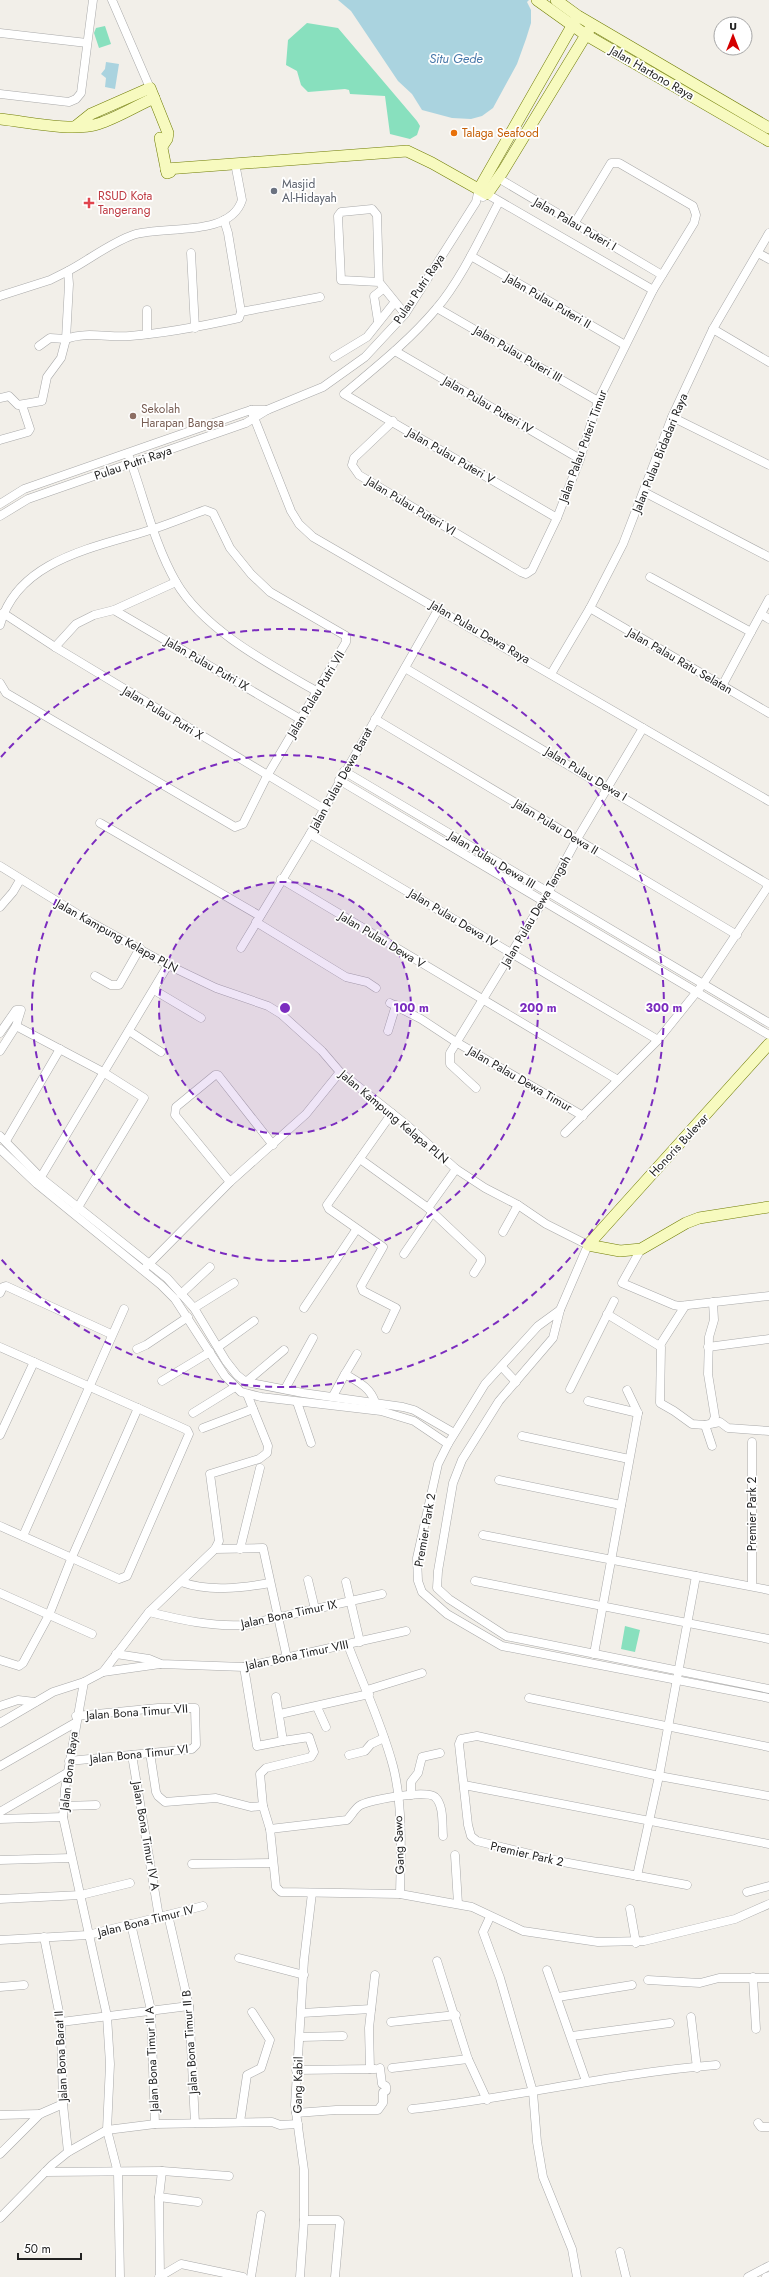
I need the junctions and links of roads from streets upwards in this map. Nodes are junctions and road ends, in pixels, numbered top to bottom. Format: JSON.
{"nodes":[{"id":1,"x":93,"y":0,"type":"edge"},
{"id":2,"x":112,"y":0,"type":"edge"},
{"id":3,"x":537,"y":0,"type":"edge"},
{"id":4,"x":556,"y":0,"type":"edge"},
{"id":5,"x":575,"y":21,"type":"junction"},
{"id":6,"x":592,"y":25,"type":"junction"},
{"id":7,"x":0,"y":33,"type":"edge"},
{"id":8,"x":586,"y":35,"type":"junction"},
{"id":9,"x":87,"y":43,"type":"junction"},
{"id":10,"x":0,"y":94,"type":"edge"},
{"id":11,"x":154,"y":97,"type":"junction"},
{"id":12,"x":0,"y":119,"type":"edge"},
{"id":13,"x":769,"y":128,"type":"edge"},
{"id":14,"x":769,"y":141,"type":"edge"},
{"id":15,"x":235,"y":163,"type":"junction"},
{"id":16,"x":488,"y":172,"type":"junction"},
{"id":17,"x":498,"y":178,"type":"junction"},
{"id":18,"x":483,"y":191,"type":"junction"},
{"id":19,"x":499,"y":202,"type":"junction"},
{"id":20,"x":224,"y":220,"type":"junction"},
{"id":21,"x":574,"y":224,"type":"junction"},
{"id":22,"x":769,"y":233,"type":"edge"},
{"id":23,"x":191,"y":253,"type":"dead end"},
{"id":24,"x":758,"y":253,"type":"junction"},
{"id":25,"x":471,"y":256,"type":"junction"},
{"id":26,"x":769,"y":259,"type":"edge"},
{"id":27,"x":68,"y":271,"type":"junction"},
{"id":28,"x":662,"y":275,"type":"junction"},
{"id":29,"x":381,"y":286,"type":"junction"},
{"id":30,"x":653,"y":290,"type":"junction"},
{"id":31,"x":0,"y":296,"type":"edge"},
{"id":32,"x":320,"y":297,"type":"dead end"},
{"id":33,"x":394,"y":303,"type":"junction"},
{"id":34,"x":437,"y":308,"type":"junction"},
{"id":35,"x":147,"y":310,"type":"dead end"},
{"id":36,"x":241,"y":312,"type":"junction"},
{"id":37,"x":405,"y":314,"type":"junction"},
{"id":38,"x":378,"y":321,"type":"junction"},
{"id":39,"x":195,"y":328,"type":"junction"},
{"id":40,"x":713,"y":329,"type":"junction"},
{"id":41,"x":147,"y":334,"type":"junction"},
{"id":42,"x":66,"y":339,"type":"junction"},
{"id":43,"x":39,"y":346,"type":"dead end"},
{"id":44,"x":625,"y":346,"type":"junction"},
{"id":45,"x":395,"y":351,"type":"junction"},
{"id":46,"x":334,"y":358,"type":"dead end"},
{"id":47,"x":769,"y":362,"type":"edge"},
{"id":48,"x":0,"y":398,"type":"edge"},
{"id":49,"x":598,"y":400,"type":"junction"},
{"id":50,"x":22,"y":405,"type":"junction"},
{"id":51,"x":251,"y":410,"type":"junction"},
{"id":52,"x":267,"y":410,"type":"junction"},
{"id":53,"x":672,"y":417,"type":"junction"},
{"id":54,"x":255,"y":420,"type":"junction"},
{"id":55,"x":393,"y":422,"type":"junction"},
{"id":56,"x":0,"y":440,"type":"edge"},
{"id":57,"x":128,"y":454,"type":"junction"},
{"id":58,"x":580,"y":460,"type":"junction"},
{"id":59,"x":132,"y":464,"type":"junction"},
{"id":60,"x":769,"y":465,"type":"edge"},
{"id":61,"x":644,"y":492,"type":"junction"},
{"id":62,"x":0,"y":504,"type":"edge"},
{"id":63,"x":0,"y":516,"type":"edge"},
{"id":64,"x":557,"y":518,"type":"junction"},
{"id":65,"x":152,"y":530,"type":"junction"},
{"id":66,"x":769,"y":557,"type":"edge"},
{"id":67,"x":526,"y":574,"type":"joint"},
{"id":68,"x":650,"y":577,"type":"dead end"},
{"id":69,"x":176,"y":582,"type":"junction"},
{"id":70,"x":769,"y":599,"type":"edge"},
{"id":71,"x":439,"y":608,"type":"junction"},
{"id":72,"x":590,"y":608,"type":"junction"},
{"id":73,"x":114,"y":610,"type":"junction"},
{"id":74,"x":3,"y":613,"type":"junction"},
{"id":75,"x":761,"y":614,"type":"junction"},
{"id":76,"x":769,"y":619,"type":"edge"},
{"id":77,"x":0,"y":625,"type":"edge"},
{"id":78,"x":751,"y":632,"type":"junction"},
{"id":79,"x":55,"y":647,"type":"junction"},
{"id":80,"x":405,"y":668,"type":"junction"},
{"id":81,"x":551,"y":674,"type":"junction"},
{"id":82,"x":0,"y":683,"type":"edge"},
{"id":83,"x":722,"y":686,"type":"junction"},
{"id":84,"x":316,"y":691,"type":"junction"},
{"id":85,"x":769,"y":713,"type":"edge"},
{"id":86,"x":300,"y":719,"type":"junction"},
{"id":87,"x":375,"y":719,"type":"junction"},
{"id":88,"x":643,"y":728,"type":"junction"},
{"id":89,"x":344,"y":771,"type":"junction"},
{"id":90,"x":267,"y":776,"type":"junction"},
{"id":91,"x":339,"y":780,"type":"junction"},
{"id":92,"x":608,"y":787,"type":"junction"},
{"id":93,"x":769,"y":801,"type":"edge"},
{"id":94,"x":324,"y":809,"type":"junction"},
{"id":95,"x":100,"y":823,"type":"dead end"},
{"id":96,"x":310,"y":834,"type":"junction"},
{"id":97,"x":577,"y":839,"type":"junction"},
{"id":98,"x":0,"y":866,"type":"edge"},
{"id":99,"x":281,"y":879,"type":"junction"},
{"id":100,"x":20,"y":880,"type":"junction"},
{"id":101,"x":548,"y":893,"type":"junction"},
{"id":102,"x":542,"y":902,"type":"junction"},
{"id":103,"x":0,"y":907,"type":"edge"},
{"id":104,"x":258,"y":919,"type":"junction"},
{"id":105,"x":737,"y":935,"type":"junction"},
{"id":106,"x":140,"y":948,"type":"junction"},
{"id":107,"x":241,"y":948,"type":"dead end"},
{"id":108,"x":512,"y":954,"type":"junction"},
{"id":109,"x":168,"y":965,"type":"junction"},
{"id":110,"x":95,"y":976,"type":"dead end"},
{"id":111,"x":703,"y":984,"type":"junction"},
{"id":112,"x":376,"y":988,"type":"dead end"},
{"id":113,"x":154,"y":990,"type":"junction"},
{"id":114,"x":696,"y":993,"type":"junction"},
{"id":115,"x":482,"y":1000,"type":"junction"},
{"id":116,"x":201,"y":1018,"type":"dead end"},
{"id":117,"x":769,"y":1022,"type":"edge"},
{"id":118,"x":16,"y":1026,"type":"junction"},
{"id":119,"x":129,"y":1031,"type":"junction"},
{"id":120,"x":388,"y":1031,"type":"dead end"},
{"id":121,"x":0,"y":1033,"type":"edge"},
{"id":122,"x":769,"y":1035,"type":"edge"},
{"id":123,"x":658,"y":1040,"type":"junction"},
{"id":124,"x":456,"y":1042,"type":"junction"},
{"id":125,"x":769,"y":1044,"type":"edge"},
{"id":126,"x":60,"y":1049,"type":"junction"},
{"id":127,"x":0,"y":1051,"type":"edge"},
{"id":128,"x":161,"y":1052,"type":"dead end"},
{"id":129,"x":103,"y":1072,"type":"junction"},
{"id":130,"x":340,"y":1072,"type":"junction"},
{"id":131,"x":618,"y":1080,"type":"junction"},
{"id":132,"x":476,"y":1088,"type":"dead end"},
{"id":133,"x":392,"y":1114,"type":"junction"},
{"id":134,"x":583,"y":1116,"type":"junction"},
{"id":135,"x":565,"y":1133,"type":"dead end"},
{"id":136,"x":3,"y":1138,"type":"edge"},
{"id":137,"x":273,"y":1146,"type":"junction"},
{"id":138,"x":0,"y":1149,"type":"edge"},
{"id":139,"x":360,"y":1159,"type":"junction"},
{"id":140,"x":456,"y":1169,"type":"junction"},
{"id":141,"x":39,"y":1181,"type":"junction"},
{"id":142,"x":230,"y":1182,"type":"junction"},
{"id":143,"x":518,"y":1205,"type":"junction"},
{"id":144,"x":769,"y":1208,"type":"edge"},
{"id":145,"x":77,"y":1209,"type":"junction"},
{"id":146,"x":430,"y":1211,"type":"junction"},
{"id":147,"x":356,"y":1230,"type":"junction"},
{"id":148,"x":503,"y":1232,"type":"dead end"},
{"id":149,"x":588,"y":1245,"type":"junction"},
{"id":150,"x":641,"y":1249,"type":"junction"},
{"id":151,"x":404,"y":1254,"type":"dead end"},
{"id":152,"x":149,"y":1264,"type":"junction"},
{"id":153,"x":210,"y":1267,"type":"dead end"},
{"id":154,"x":143,"y":1271,"type":"junction"},
{"id":155,"x":474,"y":1274,"type":"dead end"},
{"id":156,"x":234,"y":1283,"type":"dead end"},
{"id":157,"x":0,"y":1293,"type":"edge"},
{"id":158,"x":181,"y":1294,"type":"junction"},
{"id":159,"x":769,"y":1296,"type":"edge"},
{"id":160,"x":614,"y":1301,"type":"dead end"},
{"id":161,"x":713,"y":1302,"type":"junction"},
{"id":162,"x":685,"y":1306,"type":"junction"},
{"id":163,"x":194,"y":1308,"type":"junction"},
{"id":164,"x":304,"y":1308,"type":"dead end"},
{"id":165,"x":124,"y":1309,"type":"dead end"},
{"id":166,"x":560,"y":1310,"type":"junction"},
{"id":167,"x":607,"y":1314,"type":"junction"},
{"id":168,"x":188,"y":1317,"type":"junction"},
{"id":169,"x":254,"y":1321,"type":"dead end"},
{"id":170,"x":386,"y":1328,"type":"dead end"},
{"id":171,"x":208,"y":1332,"type":"junction"},
{"id":172,"x":111,"y":1334,"type":"junction"},
{"id":173,"x":199,"y":1335,"type":"junction"},
{"id":174,"x":313,"y":1338,"type":"dead end"},
{"id":175,"x":769,"y":1339,"type":"edge"},
{"id":176,"x":660,"y":1345,"type":"junction"},
{"id":177,"x":0,"y":1347,"type":"edge"},
{"id":178,"x":218,"y":1347,"type":"junction"},
{"id":179,"x":708,"y":1347,"type":"junction"},
{"id":180,"x":138,"y":1349,"type":"dead end"},
{"id":181,"x":284,"y":1350,"type":"dead end"},
{"id":182,"x":210,"y":1352,"type":"junction"},
{"id":183,"x":358,"y":1354,"type":"dead end"},
{"id":184,"x":34,"y":1362,"type":"junction"},
{"id":185,"x":502,"y":1367,"type":"junction"},
{"id":186,"x":345,"y":1374,"type":"junction"},
{"id":187,"x":162,"y":1381,"type":"dead end"},
{"id":188,"x":246,"y":1382,"type":"junction"},
{"id":189,"x":516,"y":1382,"type":"junction"},
{"id":190,"x":89,"y":1386,"type":"junction"},
{"id":191,"x":235,"y":1387,"type":"junction"},
{"id":192,"x":285,"y":1389,"type":"junction"},
{"id":193,"x":570,"y":1389,"type":"dead end"},
{"id":194,"x":627,"y":1390,"type":"dead end"},
{"id":195,"x":304,"y":1393,"type":"junction"},
{"id":196,"x":247,"y":1394,"type":"junction"},
{"id":197,"x":333,"y":1396,"type":"junction"},
{"id":198,"x":300,"y":1402,"type":"junction"},
{"id":199,"x":375,"y":1402,"type":"junction"},
{"id":200,"x":588,"y":1402,"type":"dead end"},
{"id":201,"x":138,"y":1408,"type":"junction"},
{"id":202,"x":253,"y":1409,"type":"junction"},
{"id":203,"x":193,"y":1413,"type":"dead end"},
{"id":204,"x":638,"y":1413,"type":"junction"},
{"id":205,"x":708,"y":1424,"type":"junction"},
{"id":206,"x":204,"y":1428,"type":"dead end"},
{"id":207,"x":769,"y":1431,"type":"edge"},
{"id":208,"x":454,"y":1434,"type":"junction"},
{"id":209,"x":0,"y":1435,"type":"edge"},
{"id":210,"x":522,"y":1436,"type":"dead end"},
{"id":211,"x":752,"y":1442,"type":"dead end"},
{"id":212,"x":311,"y":1443,"type":"dead end"},
{"id":213,"x":448,"y":1444,"type":"junction"},
{"id":214,"x":712,"y":1446,"type":"dead end"},
{"id":215,"x":629,"y":1459,"type":"junction"},
{"id":216,"x":260,"y":1468,"type":"dead end"},
{"id":217,"x":499,"y":1480,"type":"dead end"},
{"id":218,"x":621,"y":1505,"type":"junction"},
{"id":219,"x":0,"y":1526,"type":"edge"},
{"id":220,"x":483,"y":1535,"type":"dead end"},
{"id":221,"x":23,"y":1536,"type":"junction"},
{"id":222,"x":215,"y":1549,"type":"junction"},
{"id":223,"x":240,"y":1549,"type":"junction"},
{"id":224,"x":72,"y":1557,"type":"junction"},
{"id":225,"x":611,"y":1559,"type":"junction"},
{"id":226,"x":696,"y":1576,"type":"junction"},
{"id":227,"x":308,"y":1580,"type":"dead end"},
{"id":228,"x":475,"y":1581,"type":"dead end"},
{"id":229,"x":181,"y":1582,"type":"junction"},
{"id":230,"x":346,"y":1582,"type":"dead end"},
{"id":231,"x":270,"y":1583,"type":"junction"},
{"id":232,"x":752,"y":1586,"type":"junction"},
{"id":233,"x":437,"y":1588,"type":"junction"},
{"id":234,"x":769,"y":1590,"type":"edge"},
{"id":235,"x":422,"y":1592,"type":"junction"},
{"id":236,"x":0,"y":1593,"type":"edge"},
{"id":237,"x":382,"y":1594,"type":"dead end"},
{"id":238,"x":350,"y":1601,"type":"junction"},
{"id":239,"x":603,"y":1606,"type":"junction"},
{"id":240,"x":314,"y":1609,"type":"junction"},
{"id":241,"x":149,"y":1612,"type":"junction"},
{"id":242,"x":49,"y":1615,"type":"junction"},
{"id":243,"x":278,"y":1618,"type":"junction"},
{"id":244,"x":687,"y":1623,"type":"junction"},
{"id":245,"x":406,"y":1631,"type":"dead end"},
{"id":246,"x":92,"y":1634,"type":"dead end"},
{"id":247,"x":769,"y":1639,"type":"edge"},
{"id":248,"x":360,"y":1642,"type":"junction"},
{"id":249,"x":348,"y":1645,"type":"junction"},
{"id":250,"x":116,"y":1654,"type":"junction"},
{"id":251,"x":594,"y":1654,"type":"junction"},
{"id":252,"x":287,"y":1658,"type":"junction"},
{"id":253,"x":0,"y":1660,"type":"edge"},
{"id":254,"x":161,"y":1664,"type":"junction"},
{"id":255,"x":244,"y":1667,"type":"junction"},
{"id":256,"x":678,"y":1671,"type":"junction"},
{"id":257,"x":103,"y":1672,"type":"junction"},
{"id":258,"x":422,"y":1673,"type":"dead end"},
{"id":259,"x":676,"y":1680,"type":"junction"},
{"id":260,"x":84,"y":1682,"type":"junction"},
{"id":261,"x":769,"y":1688,"type":"edge"},
{"id":262,"x":368,"y":1692,"type":"junction"},
{"id":263,"x":276,"y":1697,"type":"dead end"},
{"id":264,"x":530,"y":1698,"type":"dead end"},
{"id":265,"x":769,"y":1698,"type":"edge"},
{"id":266,"x":35,"y":1702,"type":"junction"},
{"id":267,"x":0,"y":1706,"type":"edge"},
{"id":268,"x":317,"y":1707,"type":"junction"},
{"id":269,"x":196,"y":1710,"type":"joint"},
{"id":270,"x":280,"y":1714,"type":"junction"},
{"id":271,"x":76,"y":1720,"type":"junction"},
{"id":272,"x":0,"y":1723,"type":"edge"},
{"id":273,"x":669,"y":1726,"type":"junction"},
{"id":274,"x":326,"y":1727,"type":"dead end"},
{"id":275,"x":384,"y":1738,"type":"junction"},
{"id":276,"x":283,"y":1741,"type":"junction"},
{"id":277,"x":769,"y":1747,"type":"edge"},
{"id":278,"x":150,"y":1753,"type":"junction"},
{"id":279,"x":440,"y":1753,"type":"dead end"},
{"id":280,"x":132,"y":1755,"type":"junction"},
{"id":281,"x":349,"y":1755,"type":"dead end"},
{"id":282,"x":69,"y":1762,"type":"junction"},
{"id":283,"x":0,"y":1766,"type":"edge"},
{"id":284,"x":67,"y":1773,"type":"junction"},
{"id":285,"x":659,"y":1776,"type":"junction"},
{"id":286,"x":464,"y":1784,"type":"junction"},
{"id":287,"x":411,"y":1795,"type":"junction"},
{"id":288,"x":769,"y":1796,"type":"edge"},
{"id":289,"x":397,"y":1797,"type":"junction"},
{"id":290,"x":96,"y":1805,"type":"dead end"},
{"id":291,"x":64,"y":1806,"type":"junction"},
{"id":292,"x":263,"y":1806,"type":"junction"},
{"id":293,"x":0,"y":1812,"type":"edge"},
{"id":294,"x":63,"y":1817,"type":"junction"},
{"id":295,"x":0,"y":1819,"type":"edge"},
{"id":296,"x":650,"y":1821,"type":"junction"},
{"id":297,"x":270,"y":1829,"type":"junction"},
{"id":298,"x":443,"y":1836,"type":"dead end"},
{"id":299,"x":769,"y":1844,"type":"edge"},
{"id":300,"x":454,"y":1855,"type":"dead end"},
{"id":301,"x":71,"y":1858,"type":"junction"},
{"id":302,"x":0,"y":1860,"type":"edge"},
{"id":303,"x":192,"y":1864,"type":"dead end"},
{"id":304,"x":273,"y":1864,"type":"junction"},
{"id":305,"x":637,"y":1876,"type":"junction"},
{"id":306,"x":130,"y":1883,"type":"dead end"},
{"id":307,"x":687,"y":1885,"type":"dead end"},
{"id":308,"x":769,"y":1886,"type":"edge"},
{"id":309,"x":747,"y":1892,"type":"dead end"},
{"id":310,"x":312,"y":1893,"type":"junction"},
{"id":311,"x":400,"y":1894,"type":"junction"},
{"id":312,"x":81,"y":1895,"type":"junction"},
{"id":313,"x":0,"y":1899,"type":"edge"},
{"id":314,"x":458,"y":1904,"type":"junction"},
{"id":315,"x":769,"y":1904,"type":"edge"},
{"id":316,"x":203,"y":1906,"type":"dead end"},
{"id":317,"x":630,"y":1909,"type":"dead end"},
{"id":318,"x":168,"y":1915,"type":"junction"},
{"id":319,"x":159,"y":1917,"type":"junction"},
{"id":320,"x":490,"y":1917,"type":"junction"},
{"id":321,"x":131,"y":1924,"type":"junction"},
{"id":322,"x":88,"y":1935,"type":"junction"},
{"id":323,"x":44,"y":1937,"type":"junction"},
{"id":324,"x":0,"y":1940,"type":"edge"},
{"id":325,"x":636,"y":1943,"type":"junction"},
{"id":326,"x":239,"y":1958,"type":"dead end"},
{"id":327,"x":437,"y":1961,"type":"dead end"},
{"id":328,"x":547,"y":1970,"type":"dead end"},
{"id":329,"x":304,"y":1975,"type":"junction"},
{"id":330,"x":375,"y":1975,"type":"dead end"},
{"id":331,"x":753,"y":1978,"type":"junction"},
{"id":332,"x":769,"y":1978,"type":"edge"},
{"id":333,"x":648,"y":1980,"type":"dead end"},
{"id":334,"x":24,"y":1985,"type":"dead end"},
{"id":335,"x":632,"y":1985,"type":"dead end"},
{"id":336,"x":0,"y":1987,"type":"edge"},
{"id":337,"x":558,"y":1997,"type":"junction"},
{"id":338,"x":189,"y":2006,"type":"junction"},
{"id":339,"x":371,"y":2009,"type":"junction"},
{"id":340,"x":151,"y":2010,"type":"junction"},
{"id":341,"x":252,"y":2012,"type":"dead end"},
{"id":342,"x":302,"y":2013,"type":"junction"},
{"id":343,"x":456,"y":2014,"type":"junction"},
{"id":344,"x":107,"y":2016,"type":"junction"},
{"id":345,"x":691,"y":2017,"type":"dead end"},
{"id":346,"x":61,"y":2022,"type":"junction"},
{"id":347,"x":391,"y":2022,"type":"dead end"},
{"id":348,"x":670,"y":2023,"type":"dead end"},
{"id":349,"x":756,"y":2029,"type":"dead end"},
{"id":350,"x":343,"y":2036,"type":"dead end"},
{"id":351,"x":572,"y":2036,"type":"junction"},
{"id":352,"x":301,"y":2037,"type":"junction"},
{"id":353,"x":468,"y":2059,"type":"junction"},
{"id":354,"x":716,"y":2065,"type":"dead end"},
{"id":355,"x":385,"y":2068,"type":"junction"},
{"id":356,"x":697,"y":2068,"type":"junction"},
{"id":357,"x":370,"y":2069,"type":"junction"},
{"id":358,"x":296,"y":2070,"type":"junction"},
{"id":359,"x":586,"y":2081,"type":"junction"},
{"id":360,"x":533,"y":2092,"type":"junction"},
{"id":361,"x":487,"y":2100,"type":"junction"},
{"id":362,"x":63,"y":2104,"type":"junction"},
{"id":363,"x":412,"y":2109,"type":"dead end"},
{"id":364,"x":296,"y":2113,"type":"junction"},
{"id":365,"x":40,"y":2114,"type":"junction"},
{"id":366,"x":0,"y":2115,"type":"edge"},
{"id":367,"x":240,"y":2122,"type":"junction"},
{"id":368,"x":195,"y":2123,"type":"junction"},
{"id":369,"x":758,"y":2123,"type":"dead end"},
{"id":370,"x":155,"y":2124,"type":"junction"},
{"id":371,"x":298,"y":2124,"type":"junction"},
{"id":372,"x":769,"y":2127,"type":"edge"},
{"id":373,"x":107,"y":2130,"type":"junction"},
{"id":374,"x":68,"y":2152,"type":"junction"},
{"id":375,"x":0,"y":2154,"type":"edge"},
{"id":376,"x":45,"y":2172,"type":"junction"},
{"id":377,"x":162,"y":2172,"type":"junction"},
{"id":378,"x":118,"y":2173,"type":"junction"},
{"id":379,"x":229,"y":2176,"type":"dead end"},
{"id":380,"x":159,"y":2197,"type":"junction"},
{"id":381,"x":198,"y":2202,"type":"dead end"},
{"id":382,"x":261,"y":2215,"type":"dead end"},
{"id":383,"x":0,"y":2218,"type":"edge"},
{"id":384,"x":304,"y":2220,"type":"junction"},
{"id":385,"x":620,"y":2252,"type":"dead end"},
{"id":386,"x":769,"y":2266,"type":"edge"},
{"id":387,"x":120,"y":2277,"type":"edge"},
{"id":388,"x":159,"y":2277,"type":"edge"},
{"id":389,"x":243,"y":2277,"type":"edge"},
{"id":390,"x":251,"y":2277,"type":"edge"},
{"id":391,"x":300,"y":2277,"type":"edge"},
{"id":392,"x":335,"y":2277,"type":"edge"},
{"id":393,"x":577,"y":2277,"type":"edge"},
{"id":394,"x":626,"y":2277,"type":"edge"},
{"id":395,"x":748,"y":2277,"type":"edge"}],
"edges":[{"from":1,"to":9,"type":"street"},
{"from":2,"to":11,"type":"street"},
{"from":3,"to":5,"type":"street","name":"Jalan Hartono Raya"},
{"from":4,"to":5,"type":"street","name":"Jalan Hartono Raya"},
{"from":5,"to":6,"type":"street","name":"Jalan Hartono Raya"},
{"from":5,"to":8,"type":"street","name":"Jalan Hartono Raya"},
{"from":5,"to":16,"type":"street","name":"Pulau Putri Raya"},
{"from":6,"to":8,"type":"street","name":"Pulau Putri Raya"},
{"from":6,"to":13,"type":"street","name":"Jalan Hartono Raya"},
{"from":7,"to":9,"type":"street"},
{"from":8,"to":14,"type":"street","name":"Jalan Hartono Raya"},
{"from":8,"to":17,"type":"street","name":"Pulau Putri Raya"},
{"from":9,"to":10,"type":"street"},
{"from":11,"to":12,"type":"street"},
{"from":11,"to":15,"type":"street"},
{"from":15,"to":18,"type":"street"},
{"from":15,"to":20,"type":"street"},
{"from":16,"to":17,"type":"street","name":"Jalan Palau Puteri I"},
{"from":16,"to":18,"type":"street","name":"Pulau Putri Raya"},
{"from":17,"to":18,"type":"street","name":"Pulau Putri Raya"},
{"from":17,"to":21,"type":"street","name":"Jalan Palau Puteri I"},
{"from":18,"to":19,"type":"street","name":"Jalan Palau Puteri I"},
{"from":18,"to":37,"type":"street","name":"Pulau Putri Raya"},
{"from":19,"to":25,"type":"street"},
{"from":19,"to":30,"type":"street","name":"Jalan Palau Puteri I"},
{"from":20,"to":27,"type":"street"},
{"from":20,"to":36,"type":"street"},
{"from":21,"to":28,"type":"street","name":"Jalan Palau Puteri I"},
{"from":21,"to":28,"type":"street","name":"Jalan Palau Puteri Timur"},
{"from":22,"to":24,"type":"street","name":"Jalan Pulau Bidadari Raya"},
{"from":23,"to":39,"type":"street"},
{"from":24,"to":26,"type":"street"},
{"from":24,"to":40,"type":"street","name":"Jalan Pulau Bidadari Raya"},
{"from":25,"to":34,"type":"street"},
{"from":25,"to":44,"type":"street","name":"Jalan Pulau Puteri II"},
{"from":27,"to":31,"type":"street"},
{"from":27,"to":42,"type":"street"},
{"from":28,"to":30,"type":"street","name":"Jalan Palau Puteri Timur"},
{"from":29,"to":29,"type":"street"},
{"from":29,"to":33,"type":"street"},
{"from":29,"to":38,"type":"street"},
{"from":30,"to":44,"type":"street","name":"Jalan Palau Puteri Timur"},
{"from":32,"to":36,"type":"street"},
{"from":33,"to":37,"type":"street"},
{"from":33,"to":38,"type":"street"},
{"from":34,"to":45,"type":"street"},
{"from":34,"to":49,"type":"street","name":"Jalan Pulau Puteri III"},
{"from":35,"to":41,"type":"street"},
{"from":36,"to":39,"type":"street"},
{"from":37,"to":52,"type":"street","name":"Pulau Putri Raya"},
{"from":38,"to":46,"type":"street"},
{"from":39,"to":41,"type":"street"},
{"from":40,"to":47,"type":"street"},
{"from":40,"to":53,"type":"street","name":"Jalan Pulau Bidadari Raya"},
{"from":41,"to":42,"type":"street"},
{"from":42,"to":43,"type":"street"},
{"from":42,"to":50,"type":"street"},
{"from":44,"to":49,"type":"street","name":"Jalan Palau Puteri Timur"},
{"from":45,"to":55,"type":"street","name":"Jalan Pulau Puteri V"},
{"from":45,"to":58,"type":"street","name":"Jalan Pulau Puteri IV"},
{"from":48,"to":50,"type":"street"},
{"from":49,"to":58,"type":"street","name":"Jalan Palau Puteri Timur"},
{"from":50,"to":56,"type":"street"},
{"from":51,"to":52,"type":"street","name":"Pulau Putri Raya"},
{"from":51,"to":54,"type":"street","name":"Jalan Pulau Dewa Raya"},
{"from":51,"to":57,"type":"street","name":"Pulau Putri Raya"},
{"from":52,"to":54,"type":"street","name":"Pulau Putri Raya"},
{"from":53,"to":60,"type":"street"},
{"from":53,"to":61,"type":"street","name":"Jalan Pulau Bidadari Raya"},
{"from":54,"to":59,"type":"street","name":"Pulau Putri Raya"},
{"from":54,"to":71,"type":"street","name":"Jalan Pulau Dewa Raya"},
{"from":55,"to":64,"type":"street","name":"Jalan Pulau Puteri V"},
{"from":55,"to":67,"type":"street","name":"Jalan Pulau Puteri VI"},
{"from":57,"to":59,"type":"street"},
{"from":57,"to":62,"type":"street","name":"Pulau Putri Raya"},
{"from":58,"to":64,"type":"street","name":"Jalan Palau Puteri Timur"},
{"from":59,"to":63,"type":"street","name":"Pulau Putri Raya"},
{"from":59,"to":65,"type":"street"},
{"from":61,"to":66,"type":"street"},
{"from":61,"to":72,"type":"street","name":"Jalan Pulau Bidadari Raya"},
{"from":64,"to":67,"type":"street","name":"Jalan Palau Puteri Timur"},
{"from":65,"to":69,"type":"street"},
{"from":65,"to":74,"type":"street","name":"Jalan Pulau Putri VII"},
{"from":65,"to":84,"type":"street","name":"Jalan Pulau Putri VII"},
{"from":68,"to":78,"type":"street"},
{"from":69,"to":73,"type":"street"},
{"from":69,"to":84,"type":"street"},
{"from":70,"to":75,"type":"street"},
{"from":71,"to":80,"type":"street","name":"Jalan Pulau Dewa Barat"},
{"from":71,"to":81,"type":"street","name":"Jalan Pulau Dewa Raya"},
{"from":72,"to":81,"type":"street","name":"Jalan Pulau Bidadari Raya"},
{"from":72,"to":83,"type":"street","name":"Jalan Palau Ratu Selatan"},
{"from":73,"to":79,"type":"street"},
{"from":73,"to":86,"type":"street","name":"Jalan Pulau Putri IX"},
{"from":74,"to":77,"type":"street","name":"Jalan Pulau Putri VII"},
{"from":74,"to":79,"type":"street","name":"Jalan Pulau Putri X"},
{"from":75,"to":76,"type":"street"},
{"from":75,"to":78,"type":"street"},
{"from":78,"to":83,"type":"street"},
{"from":79,"to":90,"type":"street","name":"Jalan Pulau Putri X"},
{"from":80,"to":87,"type":"street","name":"Jalan Pulau Dewa Barat"},
{"from":80,"to":92,"type":"street","name":"Jalan Pulau Dewa I"},
{"from":81,"to":88,"type":"street","name":"Jalan Pulau Dewa Raya"},
{"from":82,"to":90,"type":"street","name":"Jalan Pulau Putri VII"},
{"from":83,"to":85,"type":"street","name":"Jalan Palau Ratu Selatan"},
{"from":84,"to":86,"type":"street","name":"Jalan Pulau Putri VII"},
{"from":86,"to":90,"type":"street","name":"Jalan Pulau Putri VII"},
{"from":87,"to":89,"type":"street","name":"Jalan Pulau Dewa Barat"},
{"from":87,"to":97,"type":"street","name":"Jalan Pulau Dewa II"},
{"from":88,"to":92,"type":"street","name":"Jalan Pulau Dewa Tengah"},
{"from":88,"to":93,"type":"street","name":"Jalan Pulau Dewa Raya"},
{"from":89,"to":91,"type":"street","name":"Jalan Pulau Dewa Barat"},
{"from":89,"to":101,"type":"street","name":"Jalan Pulau Dewa III"},
{"from":90,"to":94,"type":"street","name":"Jalan Pulau Putri X"},
{"from":91,"to":94,"type":"street","name":"Jalan Pulau Dewa Barat"},
{"from":91,"to":102,"type":"street","name":"Jalan Pulau Dewa III"},
{"from":92,"to":97,"type":"street","name":"Jalan Pulau Dewa Tengah"},
{"from":92,"to":105,"type":"street","name":"Jalan Pulau Dewa I"},
{"from":94,"to":96,"type":"street","name":"Jalan Pulau Dewa Barat"},
{"from":95,"to":104,"type":"street"},
{"from":96,"to":99,"type":"street","name":"Jalan Pulau Dewa Barat"},
{"from":96,"to":108,"type":"street","name":"Jalan Pulau Dewa IV"},
{"from":97,"to":101,"type":"street","name":"Jalan Pulau Dewa Tengah"},
{"from":97,"to":105,"type":"street","name":"Jalan Pulau Dewa II"},
{"from":98,"to":100,"type":"street","name":"Jalan Kampung Kelapa PLN"},
{"from":99,"to":104,"type":"street","name":"Jalan Pulau Dewa Barat"},
{"from":99,"to":115,"type":"street","name":"Jalan Pulau Dewa V"},
{"from":100,"to":103,"type":"street"},
{"from":100,"to":106,"type":"street","name":"Jalan Kampung Kelapa PLN"},
{"from":101,"to":102,"type":"street","name":"Jalan Pulau Dewa Tengah"},
{"from":101,"to":111,"type":"street","name":"Jalan Pulau Dewa III"},
{"from":102,"to":108,"type":"street","name":"Jalan Pulau Dewa Tengah"},
{"from":102,"to":114,"type":"street","name":"Jalan Pulau Dewa III"},
{"from":104,"to":107,"type":"street","name":"Jalan Pulau Dewa Barat"},
{"from":104,"to":112,"type":"street"},
{"from":105,"to":111,"type":"street"},
{"from":106,"to":109,"type":"street","name":"Jalan Kampung Kelapa PLN"},
{"from":106,"to":110,"type":"street"},
{"from":108,"to":115,"type":"street","name":"Jalan Pulau Dewa Tengah"},
{"from":108,"to":123,"type":"street","name":"Jalan Pulau Dewa IV"},
{"from":109,"to":113,"type":"street"},
{"from":109,"to":130,"type":"street","name":"Jalan Kampung Kelapa PLN"},
{"from":111,"to":114,"type":"street"},
{"from":111,"to":117,"type":"street","name":"Jalan Pulau Dewa III"},
{"from":113,"to":116,"type":"street"},
{"from":113,"to":119,"type":"street"},
{"from":114,"to":122,"type":"street","name":"Jalan Pulau Dewa III"},
{"from":114,"to":123,"type":"street"},
{"from":115,"to":124,"type":"street","name":"Jalan Pulau Dewa Tengah"},
{"from":115,"to":131,"type":"street","name":"Jalan Pulau Dewa V"},
{"from":118,"to":121,"type":"street"},
{"from":118,"to":126,"type":"street"},
{"from":118,"to":127,"type":"street"},
{"from":119,"to":128,"type":"street"},
{"from":119,"to":129,"type":"street"},
{"from":120,"to":124,"type":"street","name":"Jalan Palau Dewa Timur"},
{"from":123,"to":131,"type":"street"},
{"from":124,"to":132,"type":"street","name":"Jalan Pulau Dewa Tengah"},
{"from":124,"to":134,"type":"street","name":"Jalan Palau Dewa Timur"},
{"from":125,"to":149,"type":"street","name":"Honoris Bulevar"},
{"from":126,"to":129,"type":"street"},
{"from":126,"to":136,"type":"street"},
{"from":129,"to":141,"type":"street"},
{"from":129,"to":145,"type":"street"},
{"from":130,"to":133,"type":"street","name":"Jalan Kampung Kelapa PLN"},
{"from":130,"to":137,"type":"street"},
{"from":131,"to":134,"type":"street"},
{"from":133,"to":139,"type":"street"},
{"from":133,"to":140,"type":"street","name":"Jalan Kampung Kelapa PLN"},
{"from":134,"to":135,"type":"street"},
{"from":136,"to":141,"type":"street"},
{"from":137,"to":142,"type":"street"},
{"from":137,"to":142,"type":"street"},
{"from":138,"to":141,"type":"street"},
{"from":139,"to":146,"type":"street"},
{"from":139,"to":147,"type":"street"},
{"from":140,"to":143,"type":"street","name":"Jalan Kampung Kelapa PLN"},
{"from":140,"to":146,"type":"street"},
{"from":141,"to":145,"type":"street"},
{"from":141,"to":154,"type":"street"},
{"from":142,"to":152,"type":"street"},
{"from":143,"to":148,"type":"street"},
{"from":143,"to":149,"type":"street","name":"Jalan Kampung Kelapa PLN"},
{"from":144,"to":150,"type":"street","name":"Jalan Kampung Kelapa PLN"},
{"from":145,"to":152,"type":"street"},
{"from":146,"to":151,"type":"street"},
{"from":146,"to":155,"type":"street"},
{"from":147,"to":164,"type":"street"},
{"from":147,"to":170,"type":"street"},
{"from":149,"to":150,"type":"street","name":"Jalan Kampung Kelapa PLN"},
{"from":149,"to":166,"type":"street","name":"Premier Park 2"},
{"from":150,"to":162,"type":"street"},
{"from":152,"to":154,"type":"street"},
{"from":152,"to":158,"type":"street"},
{"from":153,"to":158,"type":"street"},
{"from":154,"to":168,"type":"street"},
{"from":156,"to":163,"type":"street"},
{"from":157,"to":172,"type":"street"},
{"from":158,"to":163,"type":"street"},
{"from":159,"to":161,"type":"street"},
{"from":160,"to":167,"type":"street"},
{"from":161,"to":162,"type":"street"},
{"from":161,"to":179,"type":"street"},
{"from":162,"to":176,"type":"street"},
{"from":163,"to":171,"type":"street"},
{"from":165,"to":172,"type":"street"},
{"from":166,"to":185,"type":"street","name":"Premier Park 2"},
{"from":166,"to":189,"type":"street","name":"Premier Park 2"},
{"from":167,"to":176,"type":"street"},
{"from":167,"to":193,"type":"street"},
{"from":168,"to":173,"type":"street"},
{"from":168,"to":180,"type":"street"},
{"from":169,"to":178,"type":"street"},
{"from":171,"to":173,"type":"street"},
{"from":171,"to":178,"type":"street"},
{"from":172,"to":190,"type":"street"},
{"from":173,"to":182,"type":"street"},
{"from":174,"to":192,"type":"street"},
{"from":175,"to":179,"type":"street"},
{"from":176,"to":205,"type":"street"},
{"from":177,"to":184,"type":"street"},
{"from":178,"to":188,"type":"street"},
{"from":179,"to":205,"type":"street"},
{"from":181,"to":188,"type":"street"},
{"from":182,"to":187,"type":"street"},
{"from":182,"to":191,"type":"street"},
{"from":183,"to":186,"type":"street"},
{"from":184,"to":190,"type":"street"},
{"from":184,"to":209,"type":"street"},
{"from":185,"to":189,"type":"street"},
{"from":185,"to":208,"type":"street","name":"Premier Park 2"},
{"from":186,"to":197,"type":"street"},
{"from":186,"to":199,"type":"street"},
{"from":188,"to":192,"type":"street"},
{"from":189,"to":233,"type":"street","name":"Premier Park 2"},
{"from":190,"to":201,"type":"street"},
{"from":190,"to":221,"type":"street"},
{"from":191,"to":196,"type":"street"},
{"from":191,"to":203,"type":"street"},
{"from":192,"to":195,"type":"street"},
{"from":194,"to":204,"type":"street"},
{"from":195,"to":197,"type":"street"},
{"from":195,"to":198,"type":"street"},
{"from":196,"to":198,"type":"street"},
{"from":196,"to":202,"type":"street"},
{"from":197,"to":199,"type":"street"},
{"from":198,"to":212,"type":"street"},
{"from":198,"to":213,"type":"street"},
{"from":199,"to":208,"type":"street"},
{"from":200,"to":204,"type":"street"},
{"from":201,"to":224,"type":"street"},
{"from":201,"to":224,"type":"street"},
{"from":202,"to":206,"type":"street"},
{"from":202,"to":222,"type":"street"},
{"from":204,"to":215,"type":"street"},
{"from":205,"to":207,"type":"street"},
{"from":205,"to":214,"type":"street"},
{"from":208,"to":213,"type":"street","name":"Premier Park 2"},
{"from":210,"to":215,"type":"street"},
{"from":211,"to":232,"type":"street","name":"Premier Park 2"},
{"from":213,"to":235,"type":"street","name":"Premier Park 2"},
{"from":215,"to":218,"type":"street"},
{"from":216,"to":223,"type":"street"},
{"from":217,"to":218,"type":"street"},
{"from":218,"to":225,"type":"street"},
{"from":219,"to":221,"type":"street"},
{"from":220,"to":225,"type":"street"},
{"from":221,"to":224,"type":"street"},
{"from":222,"to":223,"type":"street"},
{"from":222,"to":229,"type":"street"},
{"from":223,"to":231,"type":"street"},
{"from":224,"to":242,"type":"street"},
{"from":225,"to":226,"type":"street"},
{"from":225,"to":239,"type":"street"},
{"from":226,"to":232,"type":"street"},
{"from":226,"to":244,"type":"street"},
{"from":227,"to":240,"type":"street"},
{"from":228,"to":239,"type":"street"},
{"from":229,"to":231,"type":"street"},
{"from":229,"to":241,"type":"street"},
{"from":230,"to":238,"type":"street"},
{"from":231,"to":243,"type":"street"},
{"from":232,"to":234,"type":"street"},
{"from":233,"to":235,"type":"street"},
{"from":233,"to":251,"type":"street"},
{"from":235,"to":259,"type":"street"},
{"from":236,"to":242,"type":"street"},
{"from":237,"to":238,"type":"street","name":"Jalan Bona Timur IX"},
{"from":238,"to":240,"type":"street","name":"Jalan Bona Timur IX"},
{"from":238,"to":248,"type":"street"},
{"from":239,"to":244,"type":"street"},
{"from":239,"to":251,"type":"street"},
{"from":240,"to":243,"type":"street","name":"Jalan Bona Timur IX"},
{"from":241,"to":243,"type":"street","name":"Jalan Bona Timur IX"},
{"from":241,"to":250,"type":"street"},
{"from":242,"to":246,"type":"street"},
{"from":242,"to":253,"type":"street"},
{"from":243,"to":252,"type":"street"},
{"from":244,"to":247,"type":"street"},
{"from":244,"to":256,"type":"street"},
{"from":245,"to":248,"type":"street","name":"Jalan Bona Timur VIII"},
{"from":248,"to":249,"type":"street","name":"Jalan Bona Timur VIII"},
{"from":249,"to":252,"type":"street","name":"Jalan Bona Timur VIII"},
{"from":249,"to":262,"type":"street","name":"Gang Sawo"},
{"from":250,"to":254,"type":"street","name":"Jalan Bona Timur VIII"},
{"from":250,"to":257,"type":"street"},
{"from":251,"to":256,"type":"street"},
{"from":252,"to":255,"type":"street","name":"Jalan Bona Timur VIII"},
{"from":254,"to":255,"type":"street","name":"Jalan Bona Timur VIII"},
{"from":254,"to":257,"type":"street"},
{"from":255,"to":276,"type":"street"},
{"from":256,"to":259,"type":"street"},
{"from":256,"to":261,"type":"street"},
{"from":257,"to":260,"type":"street"},
{"from":258,"to":262,"type":"street"},
{"from":259,"to":265,"type":"street"},
{"from":259,"to":273,"type":"street"},
{"from":260,"to":266,"type":"street"},
{"from":260,"to":271,"type":"street","name":"Jalan Bona Raya"},
{"from":262,"to":268,"type":"street"},
{"from":262,"to":275,"type":"street","name":"Gang Sawo"},
{"from":263,"to":270,"type":"street"},
{"from":264,"to":273,"type":"street"},
{"from":266,"to":267,"type":"street"},
{"from":266,"to":272,"type":"street"},
{"from":268,"to":270,"type":"street"},
{"from":268,"to":274,"type":"street"},
{"from":269,"to":271,"type":"street","name":"Jalan Bona Timur VII"},
{"from":269,"to":278,"type":"street","name":"Jalan Bona Timur VI"},
{"from":270,"to":276,"type":"street"},
{"from":271,"to":282,"type":"street","name":"Jalan Bona Raya"},
{"from":271,"to":283,"type":"street"},
{"from":273,"to":277,"type":"street"},
{"from":273,"to":285,"type":"street"},
{"from":275,"to":281,"type":"street"},
{"from":275,"to":289,"type":"street","name":"Gang Sawo"},
{"from":276,"to":292,"type":"street"},
{"from":278,"to":280,"type":"street","name":"Jalan Bona Timur VI"},
{"from":278,"to":292,"type":"street"},
{"from":279,"to":287,"type":"street"},
{"from":280,"to":282,"type":"street","name":"Jalan Bona Timur VI"},
{"from":280,"to":319,"type":"street","name":"Jalan Bona Timur IV A"},
{"from":282,"to":284,"type":"street","name":"Jalan Bona Raya"},
{"from":284,"to":291,"type":"street","name":"Jalan Bona Raya"},
{"from":284,"to":293,"type":"street"},
{"from":285,"to":286,"type":"street","name":"Premier Park 2"},
{"from":285,"to":288,"type":"street","name":"Premier Park 2"},
{"from":285,"to":296,"type":"street"},
{"from":286,"to":296,"type":"street"},
{"from":286,"to":305,"type":"street","name":"Premier Park 2"},
{"from":287,"to":289,"type":"street"},
{"from":287,"to":298,"type":"street"},
{"from":289,"to":297,"type":"street"},
{"from":289,"to":311,"type":"street","name":"Gang Sawo"},
{"from":290,"to":291,"type":"street"},
{"from":291,"to":294,"type":"street","name":"Jalan Bona Raya"},
{"from":292,"to":297,"type":"street"},
{"from":294,"to":295,"type":"street"},
{"from":294,"to":301,"type":"street","name":"Jalan Bona Raya"},
{"from":296,"to":299,"type":"street"},
{"from":296,"to":305,"type":"street"},
{"from":297,"to":304,"type":"street"},
{"from":300,"to":314,"type":"street"},
{"from":301,"to":302,"type":"street"},
{"from":301,"to":312,"type":"street","name":"Jalan Bona Raya"},
{"from":303,"to":304,"type":"street"},
{"from":304,"to":310,"type":"street"},
{"from":305,"to":307,"type":"street","name":"Premier Park 2"},
{"from":306,"to":312,"type":"street"},
{"from":308,"to":309,"type":"street"},
{"from":310,"to":311,"type":"street"},
{"from":310,"to":329,"type":"street","name":"Gang Kabil"},
{"from":311,"to":314,"type":"street"},
{"from":312,"to":313,"type":"street"},
{"from":312,"to":322,"type":"street","name":"Jalan Bona Raya"},
{"from":314,"to":320,"type":"street"},
{"from":315,"to":325,"type":"street"},
{"from":316,"to":318,"type":"street","name":"Jalan Bona Timur IV"},
{"from":317,"to":325,"type":"street"},
{"from":318,"to":319,"type":"street","name":"Jalan Bona Timur IV"},
{"from":318,"to":338,"type":"street","name":"Jalan Bona Timur II B"},
{"from":319,"to":321,"type":"street","name":"Jalan Bona Timur IV"},
{"from":320,"to":325,"type":"street"},
{"from":320,"to":360,"type":"street"},
{"from":321,"to":322,"type":"street","name":"Jalan Bona Timur IV"},
{"from":321,"to":340,"type":"street","name":"Jalan Bona Timur II A"},
{"from":322,"to":323,"type":"street","name":"Jalan Bona Timur IV"},
{"from":322,"to":344,"type":"street","name":"Jalan Bona Raya"},
{"from":323,"to":324,"type":"street","name":"Jalan Bona Timur IV"},
{"from":323,"to":346,"type":"street","name":"Jalan Bona Barat II"},
{"from":326,"to":329,"type":"street"},
{"from":327,"to":343,"type":"street"},
{"from":328,"to":337,"type":"street"},
{"from":329,"to":342,"type":"street","name":"Gang Kabil"},
{"from":330,"to":339,"type":"street"},
{"from":331,"to":332,"type":"street"},
{"from":331,"to":333,"type":"street"},
{"from":331,"to":349,"type":"street"},
{"from":334,"to":336,"type":"street"},
{"from":335,"to":337,"type":"street"},
{"from":337,"to":351,"type":"street"},
{"from":338,"to":340,"type":"street"},
{"from":338,"to":368,"type":"street","name":"Jalan Bona Timur II B"},
{"from":339,"to":342,"type":"street"},
{"from":339,"to":357,"type":"street"},
{"from":340,"to":344,"type":"street"},
{"from":340,"to":370,"type":"street","name":"Jalan Bona Timur II A"},
{"from":341,"to":367,"type":"street"},
{"from":342,"to":352,"type":"street","name":"Gang Kabil"},
{"from":343,"to":347,"type":"street"},
{"from":343,"to":353,"type":"street"},
{"from":344,"to":346,"type":"street"},
{"from":344,"to":373,"type":"street","name":"Jalan Bona Raya"},
{"from":345,"to":356,"type":"street"},
{"from":346,"to":362,"type":"street","name":"Jalan Bona Barat II"},
{"from":348,"to":351,"type":"street"},
{"from":350,"to":352,"type":"street"},
{"from":351,"to":359,"type":"street"},
{"from":352,"to":358,"type":"street","name":"Gang Kabil"},
{"from":353,"to":355,"type":"street"},
{"from":353,"to":361,"type":"street"},
{"from":354,"to":356,"type":"street"},
{"from":355,"to":357,"type":"street"},
{"from":355,"to":364,"type":"street"},
{"from":356,"to":359,"type":"street"},
{"from":357,"to":358,"type":"street"},
{"from":358,"to":364,"type":"street","name":"Gang Kabil"},
{"from":359,"to":360,"type":"street"},
{"from":360,"to":361,"type":"street"},
{"from":360,"to":393,"type":"street"},
{"from":361,"to":363,"type":"street"},
{"from":362,"to":365,"type":"street"},
{"from":362,"to":374,"type":"street","name":"Jalan Bona Barat II"},
{"from":364,"to":371,"type":"street","name":"Gang Kabil"},
{"from":365,"to":366,"type":"street"},
{"from":365,"to":375,"type":"street"},
{"from":367,"to":368,"type":"street"},
{"from":367,"to":371,"type":"street"},
{"from":368,"to":370,"type":"street"},
{"from":369,"to":372,"type":"street"},
{"from":370,"to":373,"type":"street"},
{"from":371,"to":384,"type":"street","name":"Gang Kabil"},
{"from":373,"to":374,"type":"street"},
{"from":373,"to":378,"type":"street","name":"Jalan Bona Raya"},
{"from":374,"to":376,"type":"street"},
{"from":376,"to":378,"type":"street"},
{"from":376,"to":383,"type":"street"},
{"from":377,"to":378,"type":"street"},
{"from":377,"to":379,"type":"street"},
{"from":377,"to":380,"type":"street"},
{"from":378,"to":387,"type":"street","name":"Jalan Bona Raya"},
{"from":380,"to":381,"type":"street"},
{"from":380,"to":388,"type":"street"},
{"from":382,"to":390,"type":"street"},
{"from":384,"to":391,"type":"street","name":"Gang Kabil"},
{"from":384,"to":392,"type":"street"},
{"from":385,"to":394,"type":"street"},
{"from":386,"to":395,"type":"street"},
{"from":388,"to":389,"type":"street"}]}
